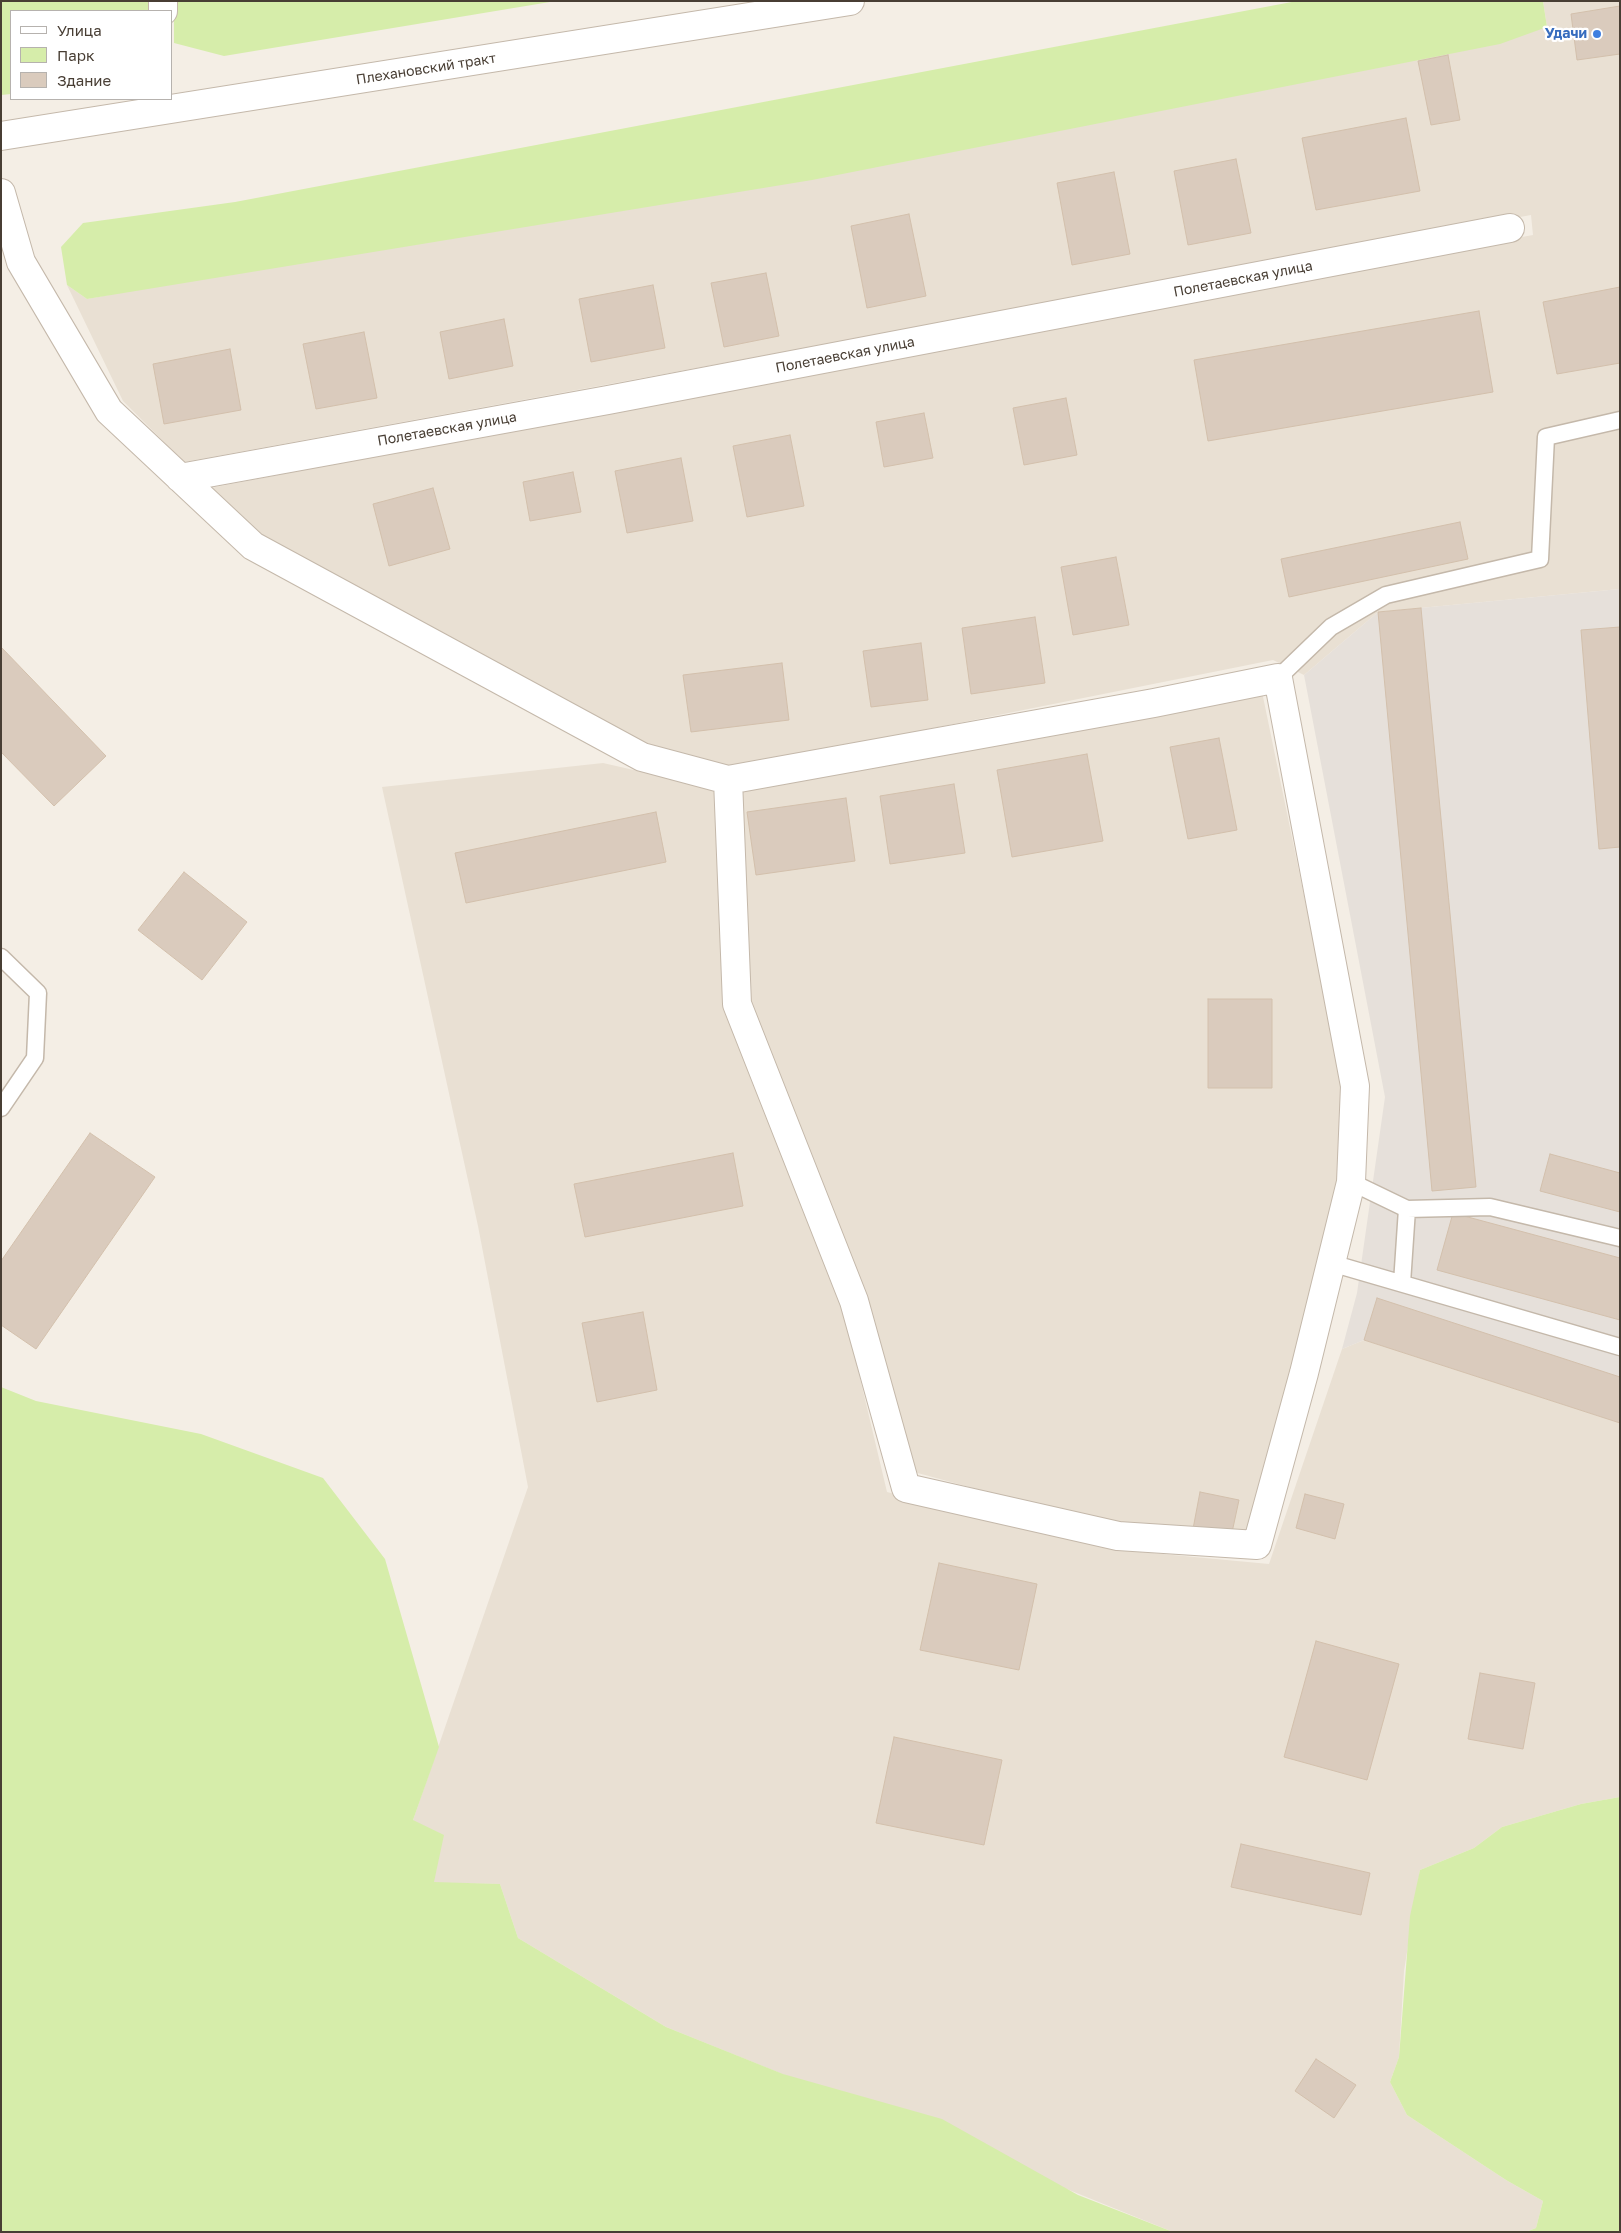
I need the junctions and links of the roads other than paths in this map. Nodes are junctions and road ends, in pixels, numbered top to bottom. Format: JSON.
{"nodes":[{"id":1,"x":850,"y":1,"type":"edge"},
{"id":2,"x":158,"y":105,"type":"edge"},
{"id":3,"x":1,"y":136,"type":"edge"},
{"id":4,"x":1,"y":193,"type":"edge"},
{"id":5,"x":1510,"y":228,"type":"dead end"},
{"id":6,"x":1620,"y":420,"type":"edge"},
{"id":7,"x":180,"y":478,"type":"junction"},
{"id":8,"x":1278,"y":678,"type":"junction"},
{"id":9,"x":728,"y":780,"type":"junction"},
{"id":10,"x":1,"y":956,"type":"edge"},
{"id":11,"x":1,"y":1108,"type":"edge"},
{"id":12,"x":1352,"y":1182,"type":"junction"},
{"id":13,"x":1407,"y":1209,"type":"junction"},
{"id":14,"x":1620,"y":1238,"type":"edge"},
{"id":15,"x":1332,"y":1262,"type":"junction"},
{"id":16,"x":1402,"y":1283,"type":"junction"},
{"id":17,"x":1620,"y":1347,"type":"edge"}],
"edges":[{"from":1,"to":2,"type":"street","name":"Плехановский тракт"},
{"from":2,"to":3,"type":"street","name":"Плехановский тракт"},
{"from":4,"to":7,"type":"street"},
{"from":5,"to":7,"type":"street","name":"Полетаевская улица"},
{"from":6,"to":8,"type":"lane"},
{"from":7,"to":9,"type":"street"},
{"from":8,"to":9,"type":"street"},
{"from":8,"to":12,"type":"street"},
{"from":9,"to":15,"type":"street"},
{"from":10,"to":11,"type":"lane"},
{"from":12,"to":13,"type":"lane"},
{"from":12,"to":15,"type":"street"},
{"from":13,"to":14,"type":"lane"},
{"from":13,"to":16,"type":"lane"},
{"from":15,"to":16,"type":"lane"},
{"from":16,"to":17,"type":"lane"}]}
